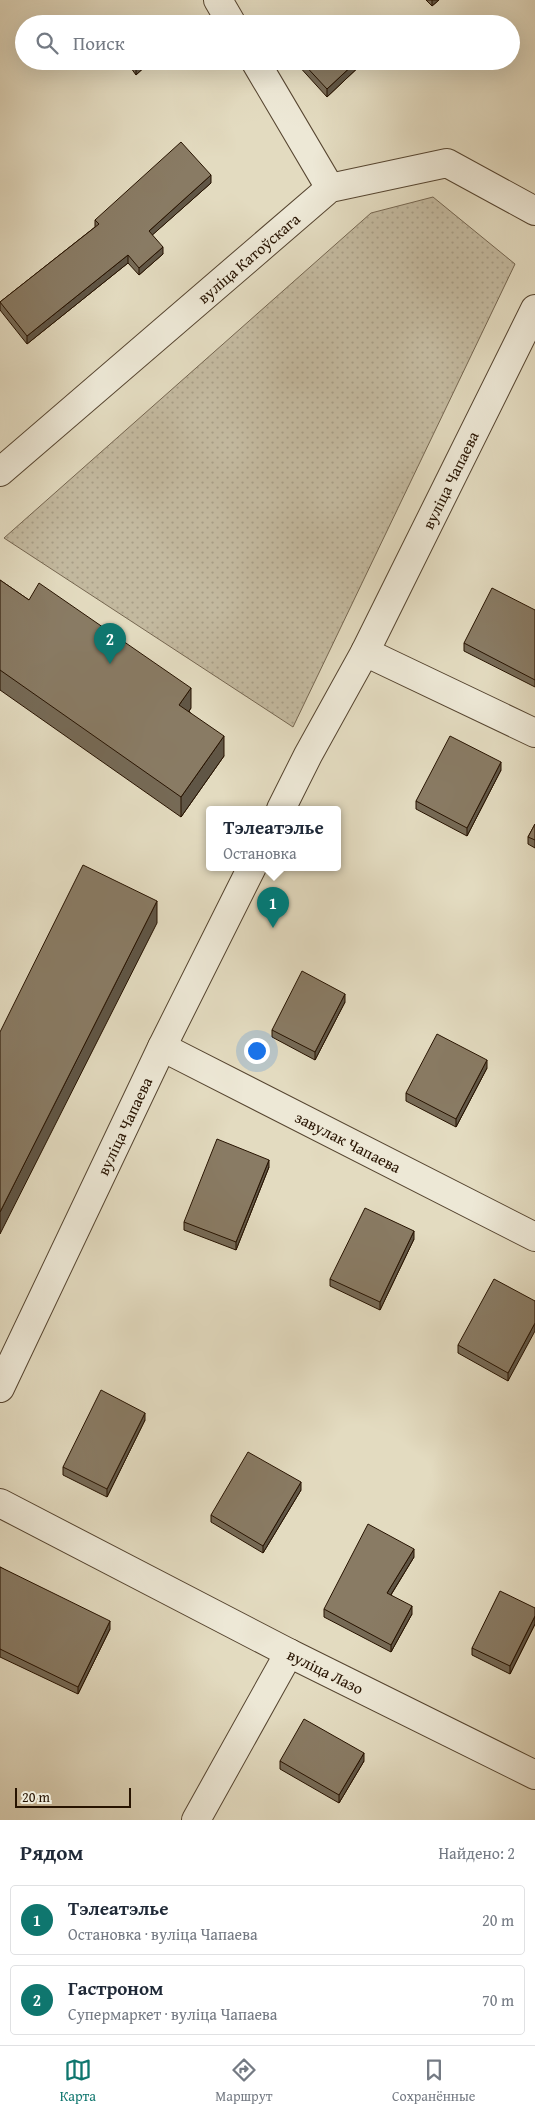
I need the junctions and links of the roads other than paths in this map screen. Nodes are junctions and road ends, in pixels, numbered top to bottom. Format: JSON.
{"nodes":[{"id":1,"x":218,"y":0,"type":"edge"},
{"id":2,"x":227,"y":15,"type":"edge"},
{"id":3,"x":260,"y":70,"type":"edge"},
{"id":4,"x":330,"y":188,"type":"junction"},
{"id":5,"x":535,"y":211,"type":"edge"},
{"id":6,"x":535,"y":310,"type":"edge"},
{"id":7,"x":0,"y":472,"type":"edge"},
{"id":8,"x":365,"y":652,"type":"junction"},
{"id":9,"x":535,"y":733,"type":"edge"},
{"id":10,"x":282,"y":806,"type":"edge"},
{"id":11,"x":250,"y":871,"type":"edge"},
{"id":12,"x":162,"y":1047,"type":"junction"},
{"id":13,"x":535,"y":1237,"type":"edge"},
{"id":14,"x":0,"y":1388,"type":"edge"},
{"id":15,"x":0,"y":1503,"type":"edge"},
{"id":16,"x":290,"y":1653,"type":"junction"},
{"id":17,"x":535,"y":1774,"type":"edge"},
{"id":18,"x":196,"y":1820,"type":"edge"}],
"edges":[{"from":1,"to":2,"type":"street"},
{"from":3,"to":4,"type":"street"},
{"from":4,"to":5,"type":"street","name":"вуліца Катоўскага"},
{"from":4,"to":7,"type":"street","name":"вуліца Катоўскага"},
{"from":6,"to":8,"type":"street","name":"вуліца Чапаева"},
{"from":8,"to":9,"type":"street"},
{"from":8,"to":10,"type":"street","name":"вуліца Чапаева"},
{"from":11,"to":12,"type":"street","name":"вуліца Чапаева"},
{"from":12,"to":13,"type":"street","name":"завулак Чапаева"},
{"from":12,"to":14,"type":"street","name":"вуліца Чапаева"},
{"from":15,"to":16,"type":"street"},
{"from":16,"to":17,"type":"street","name":"вуліца Лазо"},
{"from":16,"to":18,"type":"street","name":"вуліца Лазо"}]}
